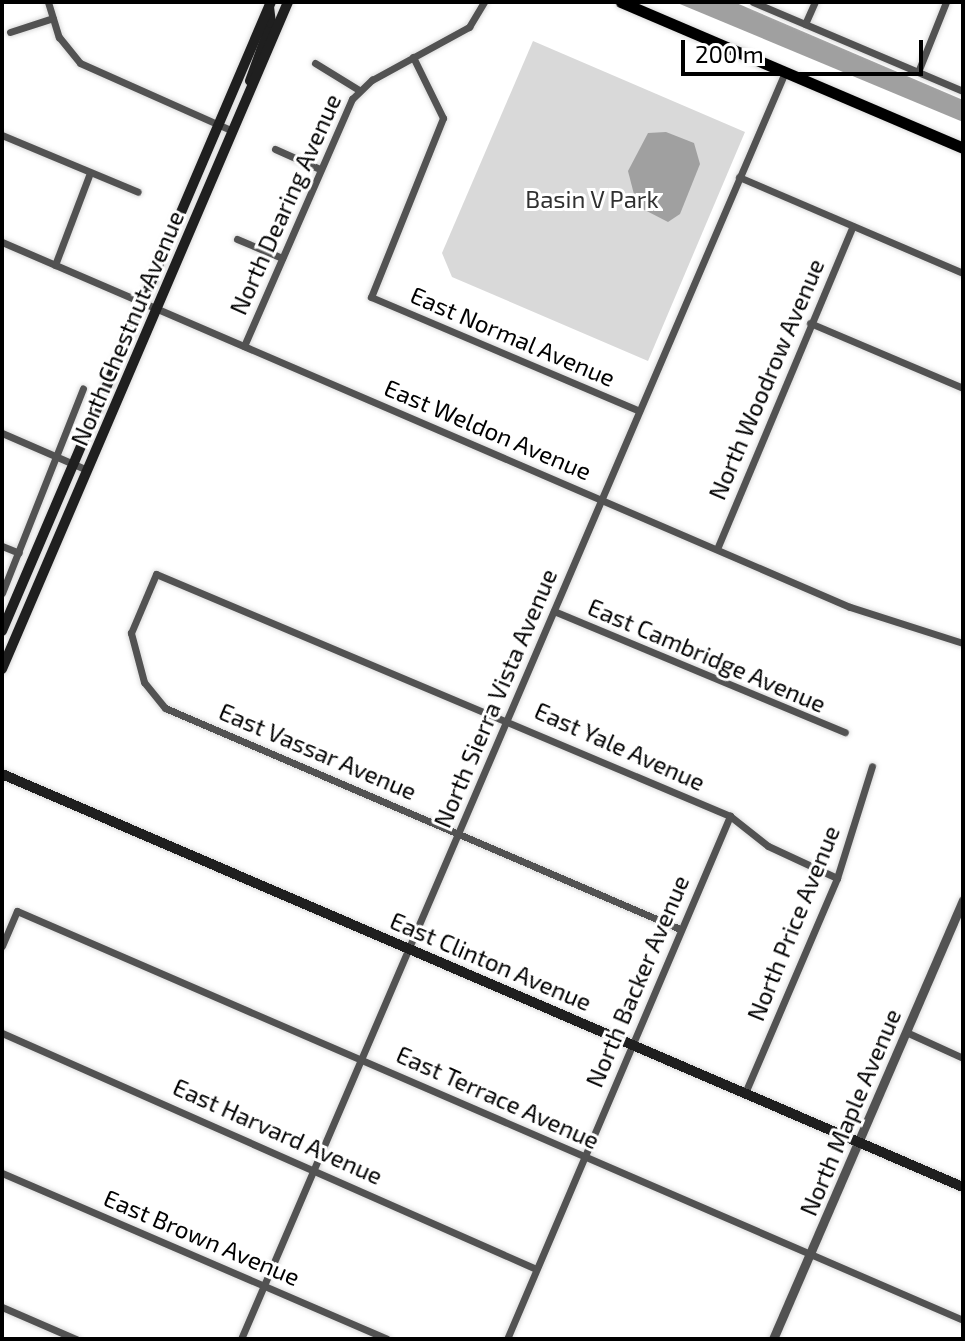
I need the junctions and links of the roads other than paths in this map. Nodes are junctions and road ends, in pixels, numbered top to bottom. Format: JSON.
{"nodes":[{"id":1,"x":48,"y":2,"type":"edge"},
{"id":2,"x":288,"y":2,"type":"edge"},
{"id":3,"x":484,"y":2,"type":"edge"},
{"id":4,"x":621,"y":2,"type":"edge"},
{"id":5,"x":753,"y":2,"type":"edge"},
{"id":6,"x":815,"y":2,"type":"edge"},
{"id":7,"x":946,"y":2,"type":"edge"},
{"id":8,"x":270,"y":5,"type":"edge"},
{"id":9,"x":53,"y":18,"type":"junction"},
{"id":10,"x":805,"y":24,"type":"junction"},
{"id":11,"x":10,"y":32,"type":"dead end"},
{"id":12,"x":413,"y":57,"type":"junction"},
{"id":13,"x":315,"y":63,"type":"dead end"},
{"id":14,"x":785,"y":72,"type":"junction"},
{"id":15,"x":918,"y":72,"type":"junction"},
{"id":16,"x":359,"y":90,"type":"junction"},
{"id":17,"x":963,"y":91,"type":"edge"},
{"id":18,"x":247,"y":99,"type":"junction"},
{"id":19,"x":218,"y":125,"type":"junction"},
{"id":20,"x":233,"y":131,"type":"junction"},
{"id":21,"x":2,"y":135,"type":"edge"},
{"id":22,"x":963,"y":148,"type":"edge"},
{"id":23,"x":275,"y":149,"type":"dead end"},
{"id":24,"x":320,"y":169,"type":"junction"},
{"id":25,"x":90,"y":173,"type":"junction"},
{"id":26,"x":739,"y":177,"type":"junction"},
{"id":27,"x":138,"y":192,"type":"dead end"},
{"id":28,"x":853,"y":226,"type":"junction"},
{"id":29,"x":237,"y":239,"type":"dead end"},
{"id":30,"x":2,"y":242,"type":"edge"},
{"id":31,"x":282,"y":258,"type":"junction"},
{"id":32,"x":55,"y":265,"type":"junction"},
{"id":33,"x":963,"y":273,"type":"edge"},
{"id":34,"x":143,"y":303,"type":"junction"},
{"id":35,"x":157,"y":309,"type":"junction"},
{"id":36,"x":810,"y":323,"type":"junction"},
{"id":37,"x":244,"y":346,"type":"junction"},
{"id":38,"x":83,"y":388,"type":"dead end"},
{"id":39,"x":963,"y":388,"type":"edge"},
{"id":40,"x":639,"y":411,"type":"junction"},
{"id":41,"x":2,"y":433,"type":"edge"},
{"id":42,"x":60,"y":458,"type":"junction"},
{"id":43,"x":74,"y":464,"type":"junction"},
{"id":44,"x":87,"y":470,"type":"junction"},
{"id":45,"x":601,"y":499,"type":"junction"},
{"id":46,"x":2,"y":546,"type":"edge"},
{"id":47,"x":717,"y":549,"type":"junction"},
{"id":48,"x":19,"y":553,"type":"junction"},
{"id":49,"x":156,"y":574,"type":"joint"},
{"id":50,"x":2,"y":593,"type":"edge"},
{"id":51,"x":554,"y":611,"type":"junction"},
{"id":52,"x":6,"y":612,"type":"edge"},
{"id":53,"x":2,"y":631,"type":"edge"},
{"id":54,"x":963,"y":643,"type":"edge"},
{"id":55,"x":2,"y":669,"type":"edge"},
{"id":56,"x":507,"y":719,"type":"junction"},
{"id":57,"x":845,"y":732,"type":"dead end"},
{"id":58,"x":872,"y":766,"type":"dead end"},
{"id":59,"x":2,"y":774,"type":"edge"},
{"id":60,"x":730,"y":816,"type":"junction"},
{"id":61,"x":459,"y":832,"type":"junction"},
{"id":62,"x":837,"y":878,"type":"junction"},
{"id":63,"x":963,"y":900,"type":"edge"},
{"id":64,"x":680,"y":929,"type":"junction"},
{"id":65,"x":2,"y":946,"type":"edge"},
{"id":66,"x":409,"y":948,"type":"junction"},
{"id":67,"x":906,"y":1032,"type":"junction"},
{"id":68,"x":2,"y":1033,"type":"edge"},
{"id":69,"x":633,"y":1044,"type":"junction"},
{"id":70,"x":963,"y":1058,"type":"edge"},
{"id":71,"x":361,"y":1059,"type":"junction"},
{"id":72,"x":745,"y":1093,"type":"junction"},
{"id":73,"x":858,"y":1141,"type":"junction"},
{"id":74,"x":585,"y":1157,"type":"junction"},
{"id":75,"x":315,"y":1168,"type":"junction"},
{"id":76,"x":2,"y":1173,"type":"edge"},
{"id":77,"x":963,"y":1187,"type":"edge"},
{"id":78,"x":810,"y":1255,"type":"junction"},
{"id":79,"x":536,"y":1269,"type":"junction"},
{"id":80,"x":264,"y":1286,"type":"junction"},
{"id":81,"x":2,"y":1307,"type":"edge"},
{"id":82,"x":963,"y":1320,"type":"edge"},
{"id":83,"x":76,"y":1339,"type":"edge"},
{"id":84,"x":241,"y":1339,"type":"edge"},
{"id":85,"x":387,"y":1339,"type":"edge"},
{"id":86,"x":507,"y":1339,"type":"edge"},
{"id":87,"x":773,"y":1339,"type":"edge"}],
"edges":[{"from":1,"to":9,"type":"street"},
{"from":2,"to":18,"type":"main road","name":"North Chestnut Avenue"},
{"from":3,"to":12,"type":"street","name":"North Dearing Avenue"},
{"from":4,"to":14,"type":"main road"},
{"from":5,"to":10,"type":"street"},
{"from":6,"to":10,"type":"street"},
{"from":7,"to":15,"type":"street"},
{"from":8,"to":18,"type":"main road"},
{"from":8,"to":19,"type":"main road","name":"North Chestnut Avenue"},
{"from":9,"to":11,"type":"street"},
{"from":9,"to":19,"type":"street"},
{"from":10,"to":15,"type":"street"},
{"from":12,"to":16,"type":"street","name":"North Dearing Avenue"},
{"from":12,"to":40,"type":"street","name":"East Normal Avenue"},
{"from":13,"to":16,"type":"street"},
{"from":14,"to":22,"type":"main road"},
{"from":14,"to":26,"type":"street","name":"North Sierra Vista Avenue"},
{"from":15,"to":17,"type":"street"},
{"from":16,"to":24,"type":"street","name":"North Dearing Avenue"},
{"from":18,"to":20,"type":"main road","name":"North Chestnut Avenue"},
{"from":19,"to":20,"type":"street"},
{"from":19,"to":34,"type":"main road","name":"North Chestnut Avenue"},
{"from":20,"to":35,"type":"main road","name":"North Chestnut Avenue"},
{"from":21,"to":25,"type":"street"},
{"from":23,"to":24,"type":"street"},
{"from":24,"to":31,"type":"street","name":"North Dearing Avenue"},
{"from":25,"to":27,"type":"street"},
{"from":25,"to":32,"type":"street"},
{"from":26,"to":28,"type":"street"},
{"from":26,"to":40,"type":"street","name":"North Sierra Vista Avenue"},
{"from":28,"to":33,"type":"street"},
{"from":28,"to":36,"type":"street","name":"North Woodrow Avenue"},
{"from":29,"to":31,"type":"street"},
{"from":30,"to":32,"type":"street","name":"East Weldon Avenue"},
{"from":31,"to":37,"type":"street","name":"North Dearing Avenue"},
{"from":32,"to":34,"type":"street","name":"East Weldon Avenue"},
{"from":34,"to":35,"type":"street","name":"East Weldon Avenue"},
{"from":34,"to":43,"type":"main road","name":"North Chestnut Avenue"},
{"from":35,"to":37,"type":"street","name":"East Weldon Avenue"},
{"from":35,"to":44,"type":"main road","name":"North Chestnut Avenue"},
{"from":36,"to":39,"type":"street"},
{"from":36,"to":47,"type":"street","name":"North Woodrow Avenue"},
{"from":37,"to":45,"type":"street","name":"East Weldon Avenue"},
{"from":38,"to":42,"type":"street","name":"North Chestnut Avenue"},
{"from":40,"to":45,"type":"street","name":"North Sierra Vista Avenue"},
{"from":41,"to":42,"type":"street"},
{"from":42,"to":43,"type":"street"},
{"from":42,"to":48,"type":"street","name":"North Chestnut Avenue"},
{"from":43,"to":44,"type":"street"},
{"from":43,"to":52,"type":"main road","name":"North Chestnut Avenue"},
{"from":44,"to":55,"type":"main road","name":"North Chestnut Avenue"},
{"from":45,"to":47,"type":"street","name":"East Weldon Avenue"},
{"from":45,"to":51,"type":"street","name":"North Sierra Vista Avenue"},
{"from":46,"to":48,"type":"street"},
{"from":47,"to":54,"type":"street","name":"East Weldon Avenue"},
{"from":48,"to":50,"type":"street","name":"North Chestnut Avenue"},
{"from":49,"to":56,"type":"street","name":"East Yale Avenue"},
{"from":49,"to":61,"type":"street","name":"East Vassar Avenue"},
{"from":51,"to":56,"type":"street","name":"North Sierra Vista Avenue"},
{"from":51,"to":57,"type":"street","name":"East Cambridge Avenue"},
{"from":52,"to":53,"type":"main road","name":"North Chestnut Avenue"},
{"from":56,"to":60,"type":"street","name":"East Yale Avenue"},
{"from":56,"to":61,"type":"street","name":"North Sierra Vista Avenue"},
{"from":58,"to":62,"type":"street","name":"North Price Avenue"},
{"from":59,"to":66,"type":"main road","name":"East Clinton Avenue"},
{"from":60,"to":62,"type":"street","name":"East Yale Avenue"},
{"from":60,"to":64,"type":"street","name":"North Backer Avenue"},
{"from":61,"to":64,"type":"street","name":"East Vassar Avenue"},
{"from":61,"to":66,"type":"street","name":"North Sierra Vista Avenue"},
{"from":62,"to":72,"type":"street","name":"North Price Avenue"},
{"from":63,"to":67,"type":"street","name":"North Maple Avenue"},
{"from":64,"to":69,"type":"street","name":"North Backer Avenue"},
{"from":65,"to":71,"type":"street","name":"East Terrace Avenue"},
{"from":66,"to":69,"type":"main road","name":"East Clinton Avenue"},
{"from":66,"to":71,"type":"street","name":"North Sierra Vista Avenue"},
{"from":67,"to":70,"type":"street"},
{"from":67,"to":73,"type":"street","name":"North Maple Avenue"},
{"from":68,"to":75,"type":"street","name":"East Harvard Avenue"},
{"from":69,"to":72,"type":"main road","name":"East Clinton Avenue"},
{"from":69,"to":74,"type":"street","name":"North Backer Avenue"},
{"from":71,"to":74,"type":"street","name":"East Terrace Avenue"},
{"from":71,"to":75,"type":"street","name":"North Sierra Vista Avenue"},
{"from":72,"to":73,"type":"main road","name":"East Clinton Avenue"},
{"from":73,"to":77,"type":"main road","name":"East Clinton Avenue"},
{"from":73,"to":78,"type":"street","name":"North Maple Avenue"},
{"from":74,"to":78,"type":"street","name":"East Terrace Avenue"},
{"from":74,"to":79,"type":"street","name":"North Backer Avenue"},
{"from":75,"to":79,"type":"street","name":"East Harvard Avenue"},
{"from":75,"to":80,"type":"street","name":"North Sierra Vista Avenue"},
{"from":76,"to":80,"type":"street","name":"East Brown Avenue"},
{"from":78,"to":82,"type":"street","name":"East Terrace Avenue"},
{"from":78,"to":87,"type":"street","name":"North Maple Avenue"},
{"from":79,"to":86,"type":"street","name":"North Backer Avenue"},
{"from":80,"to":84,"type":"street","name":"North Sierra Vista Avenue"},
{"from":80,"to":85,"type":"street","name":"East Brown Avenue"},
{"from":81,"to":83,"type":"street"}]}
